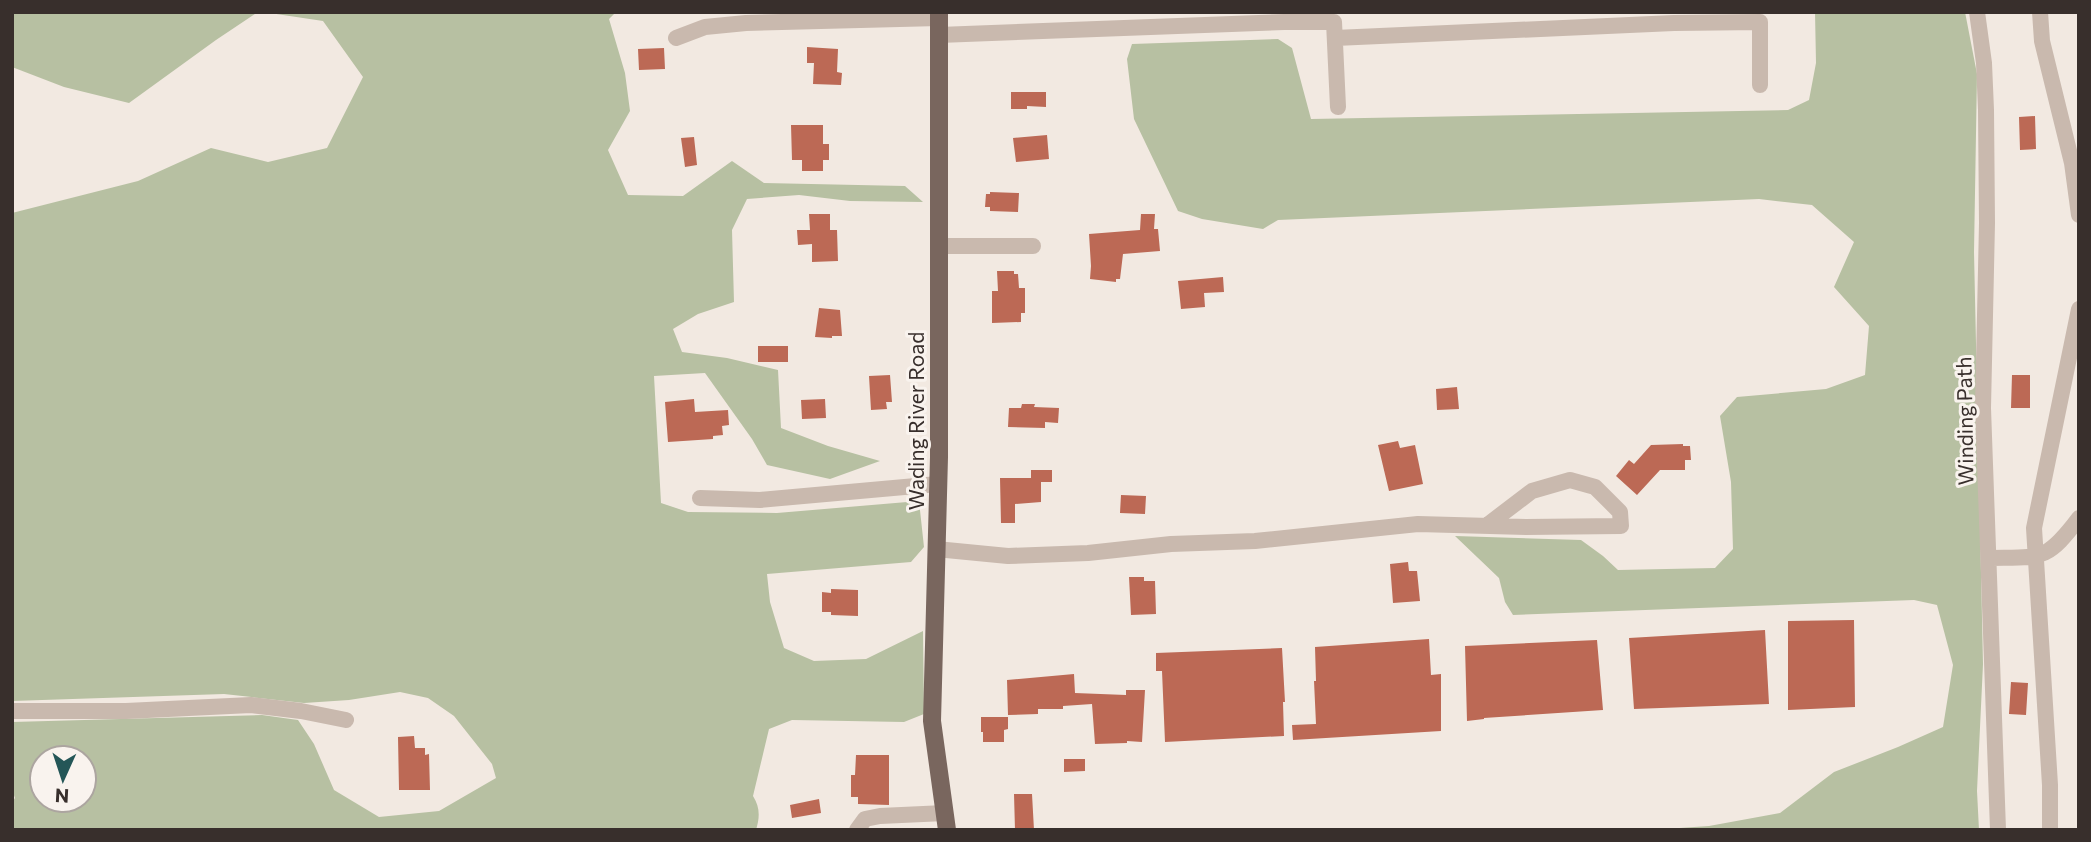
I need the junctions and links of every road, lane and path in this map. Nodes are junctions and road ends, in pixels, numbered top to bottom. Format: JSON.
{"nodes":[{"id":1,"x":1977,"y":12,"type":"edge"},
{"id":2,"x":2040,"y":12,"type":"edge"},
{"id":3,"x":939,"y":22,"type":"edge"},
{"id":4,"x":677,"y":38,"type":"dead end"},
{"id":5,"x":1335,"y":38,"type":"junction"},
{"id":6,"x":1760,"y":85,"type":"dead end"},
{"id":7,"x":1338,"y":107,"type":"dead end"},
{"id":8,"x":2079,"y":215,"type":"edge"},
{"id":9,"x":939,"y":246,"type":"junction"},
{"id":10,"x":1033,"y":246,"type":"dead end"},
{"id":11,"x":2079,"y":309,"type":"edge"},
{"id":12,"x":938,"y":484,"type":"junction"},
{"id":13,"x":700,"y":498,"type":"dead end"},
{"id":14,"x":2079,"y":518,"type":"edge"},
{"id":15,"x":1486,"y":526,"type":"junction"},
{"id":16,"x":936,"y":549,"type":"junction"},
{"id":17,"x":2036,"y":557,"type":"junction"},
{"id":18,"x":1989,"y":558,"type":"junction"},
{"id":19,"x":12,"y":711,"type":"edge"},
{"id":20,"x":346,"y":720,"type":"dead end"},
{"id":21,"x":946,"y":821,"type":"edge"},
{"id":22,"x":857,"y":830,"type":"edge"},
{"id":23,"x":1998,"y":830,"type":"edge"},
{"id":24,"x":2050,"y":830,"type":"edge"}],
"edges":[{"from":1,"to":18,"type":"street","name":"Winding Path"},
{"from":2,"to":8,"type":"street"},
{"from":3,"to":4,"type":"street"},
{"from":3,"to":5,"type":"street"},
{"from":3,"to":9,"type":"main road","name":"Wading River Road"},
{"from":5,"to":6,"type":"street"},
{"from":5,"to":7,"type":"street"},
{"from":9,"to":10,"type":"street"},
{"from":9,"to":12,"type":"main road","name":"Wading River Road"},
{"from":11,"to":17,"type":"street"},
{"from":12,"to":13,"type":"street"},
{"from":12,"to":16,"type":"main road","name":"Wading River Road"},
{"from":14,"to":17,"type":"street"},
{"from":15,"to":15,"type":"street"},
{"from":15,"to":16,"type":"street"},
{"from":16,"to":21,"type":"main road","name":"Wading River Road"},
{"from":17,"to":18,"type":"street"},
{"from":17,"to":24,"type":"street"},
{"from":18,"to":23,"type":"street","name":"Winding Path"},
{"from":19,"to":20,"type":"street"},
{"from":21,"to":22,"type":"street"}]}
